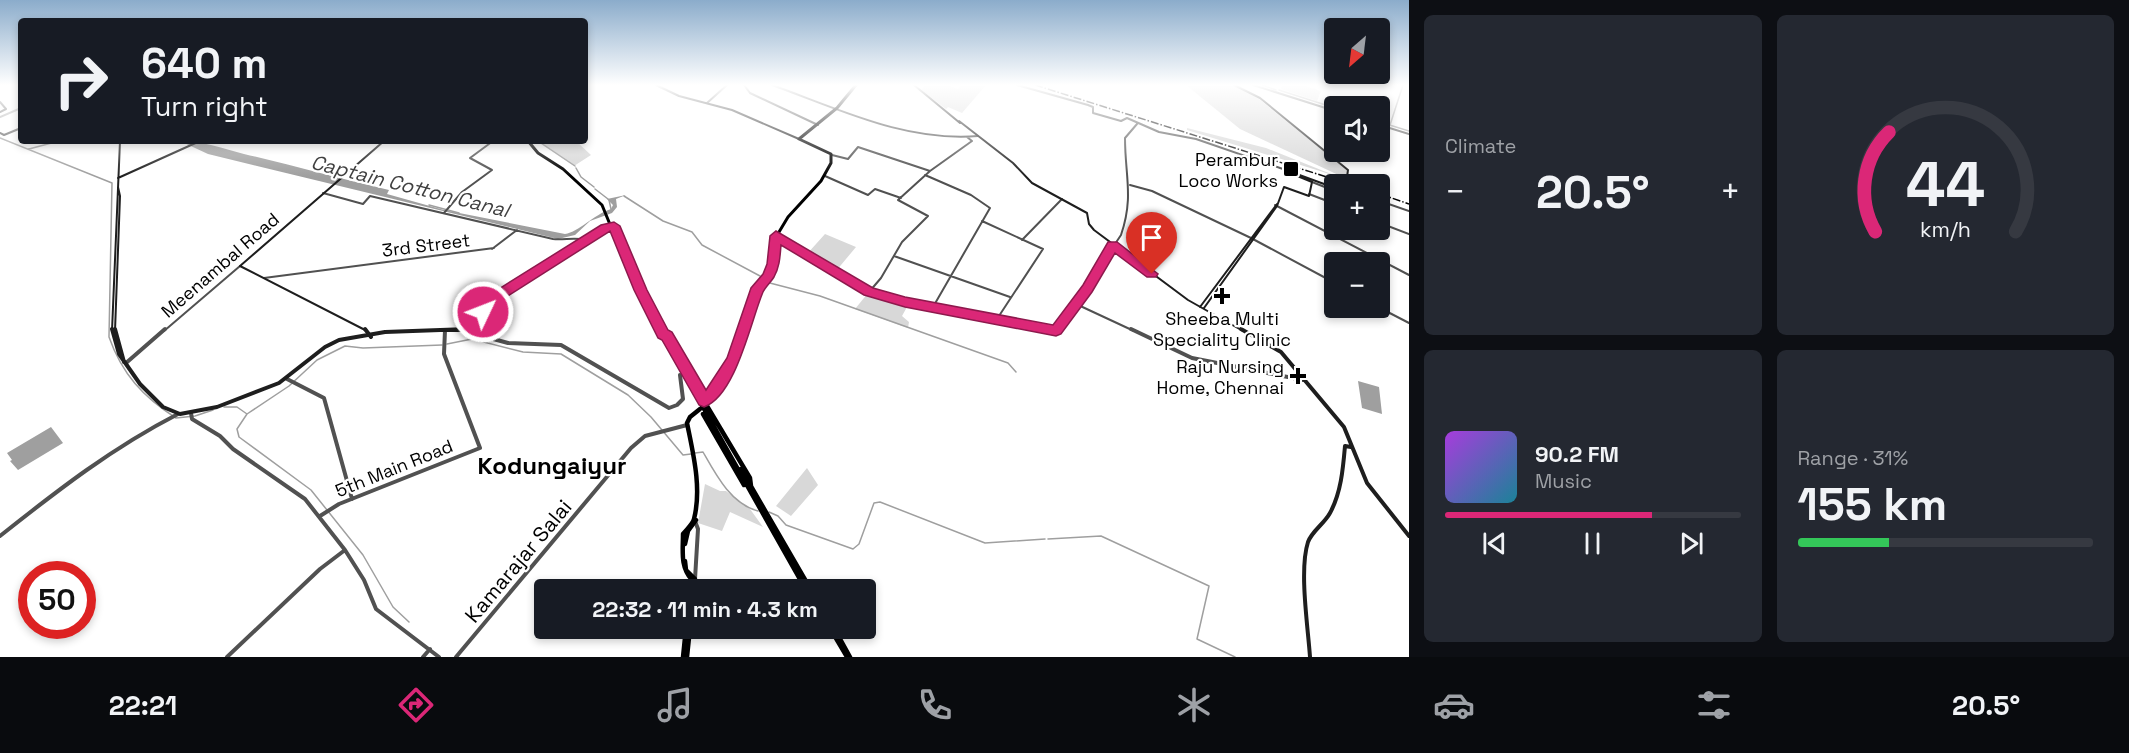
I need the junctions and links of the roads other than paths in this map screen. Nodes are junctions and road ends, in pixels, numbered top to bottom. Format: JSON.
{"nodes":[{"id":1,"x":742,"y":116,"type":"edge"},
{"id":2,"x":798,"y":116,"type":"edge"},
{"id":3,"x":828,"y":116,"type":"edge"},
{"id":4,"x":860,"y":116,"type":"edge"},
{"id":5,"x":951,"y":116,"type":"edge"},
{"id":6,"x":1099,"y":116,"type":"edge"},
{"id":7,"x":1282,"y":116,"type":"edge"},
{"id":8,"x":1137,"y":124,"type":"junction"},
{"id":9,"x":818,"y":125,"type":"junction"},
{"id":10,"x":1390,"y":128,"type":"edge"},
{"id":11,"x":18,"y":129,"type":"edge"},
{"id":12,"x":0,"y":133,"type":"edge"},
{"id":13,"x":1409,"y":134,"type":"edge"},
{"id":14,"x":977,"y":136,"type":"junction"},
{"id":15,"x":967,"y":137,"type":"junction"},
{"id":16,"x":799,"y":139,"type":"junction"},
{"id":17,"x":120,"y":144,"type":"edge"},
{"id":18,"x":192,"y":144,"type":"edge"},
{"id":19,"x":381,"y":144,"type":"edge"},
{"id":20,"x":489,"y":144,"type":"edge"},
{"id":21,"x":531,"y":144,"type":"edge"},
{"id":22,"x":832,"y":155,"type":"junction"},
{"id":23,"x":1283,"y":169,"type":"joint"},
{"id":24,"x":1020,"y":170,"type":"junction"},
{"id":25,"x":930,"y":171,"type":"junction"},
{"id":26,"x":1291,"y":172,"type":"junction"},
{"id":27,"x":1352,"y":174,"type":"edge"},
{"id":28,"x":825,"y":176,"type":"junction"},
{"id":29,"x":925,"y":176,"type":"junction"},
{"id":30,"x":118,"y":178,"type":"junction"},
{"id":31,"x":1312,"y":182,"type":"junction"},
{"id":32,"x":1130,"y":185,"type":"junction"},
{"id":33,"x":1324,"y":185,"type":"edge"},
{"id":34,"x":1324,"y":186,"type":"edge"},
{"id":35,"x":323,"y":193,"type":"junction"},
{"id":36,"x":1310,"y":194,"type":"junction"},
{"id":37,"x":901,"y":198,"type":"junction"},
{"id":38,"x":1062,"y":199,"type":"junction"},
{"id":39,"x":1324,"y":200,"type":"edge"},
{"id":40,"x":1390,"y":204,"type":"edge"},
{"id":41,"x":1276,"y":205,"type":"junction"},
{"id":42,"x":445,"y":211,"type":"junction"},
{"id":43,"x":1409,"y":211,"type":"edge"},
{"id":44,"x":982,"y":221,"type":"junction"},
{"id":45,"x":611,"y":227,"type":"junction"},
{"id":46,"x":1390,"y":227,"type":"edge"},
{"id":47,"x":517,"y":230,"type":"junction"},
{"id":48,"x":1409,"y":234,"type":"edge"},
{"id":49,"x":776,"y":236,"type":"junction"},
{"id":50,"x":594,"y":237,"type":"junction"},
{"id":51,"x":1252,"y":238,"type":"junction"},
{"id":52,"x":588,"y":240,"type":"junction"},
{"id":53,"x":1022,"y":240,"type":"junction"},
{"id":54,"x":1113,"y":245,"type":"junction"},
{"id":55,"x":569,"y":253,"type":"junction"},
{"id":56,"x":894,"y":256,"type":"junction"},
{"id":57,"x":240,"y":266,"type":"junction"},
{"id":58,"x":949,"y":274,"type":"junction"},
{"id":59,"x":1409,"y":275,"type":"edge"},
{"id":60,"x":1324,"y":277,"type":"edge"},
{"id":61,"x":264,"y":278,"type":"junction"},
{"id":62,"x":869,"y":292,"type":"junction"},
{"id":63,"x":1009,"y":298,"type":"junction"},
{"id":64,"x":905,"y":302,"type":"junction"},
{"id":65,"x":1076,"y":304,"type":"junction"},
{"id":66,"x":933,"y":307,"type":"junction"},
{"id":67,"x":1202,"y":308,"type":"junction"},
{"id":68,"x":1390,"y":313,"type":"edge"},
{"id":69,"x":997,"y":319,"type":"junction"},
{"id":70,"x":1409,"y":323,"type":"edge"},
{"id":71,"x":445,"y":331,"type":"junction"},
{"id":72,"x":468,"y":331,"type":"junction"},
{"id":73,"x":1056,"y":331,"type":"junction"},
{"id":74,"x":369,"y":336,"type":"junction"},
{"id":75,"x":663,"y":336,"type":"junction"},
{"id":76,"x":124,"y":364,"type":"junction"},
{"id":77,"x":680,"y":375,"type":"junction"},
{"id":78,"x":1306,"y":380,"type":"junction"},
{"id":79,"x":291,"y":381,"type":"junction"},
{"id":80,"x":697,"y":390,"type":"junction"},
{"id":81,"x":690,"y":393,"type":"junction"},
{"id":82,"x":706,"y":402,"type":"junction"},
{"id":83,"x":700,"y":410,"type":"junction"},
{"id":84,"x":191,"y":415,"type":"junction"},
{"id":85,"x":713,"y":415,"type":"junction"},
{"id":86,"x":176,"y":416,"type":"junction"},
{"id":87,"x":705,"y":419,"type":"junction"},
{"id":88,"x":687,"y":425,"type":"junction"},
{"id":89,"x":1351,"y":447,"type":"junction"},
{"id":90,"x":695,"y":453,"type":"junction"},
{"id":91,"x":750,"y":487,"type":"junction"},
{"id":92,"x":352,"y":499,"type":"junction"},
{"id":93,"x":320,"y":516,"type":"junction"},
{"id":94,"x":769,"y":520,"type":"junction"},
{"id":95,"x":695,"y":521,"type":"junction"},
{"id":96,"x":0,"y":536,"type":"edge"},
{"id":97,"x":1409,"y":536,"type":"edge"},
{"id":98,"x":345,"y":550,"type":"junction"},
{"id":99,"x":692,"y":579,"type":"edge"},
{"id":100,"x":695,"y":579,"type":"joint"},
{"id":101,"x":800,"y":579,"type":"edge"},
{"id":102,"x":804,"y":579,"type":"edge"},
{"id":103,"x":687,"y":639,"type":"edge"},
{"id":104,"x":838,"y":639,"type":"edge"},
{"id":105,"x":430,"y":649,"type":"junction"},
{"id":106,"x":227,"y":657,"type":"edge"},
{"id":107,"x":423,"y":657,"type":"edge"},
{"id":108,"x":439,"y":657,"type":"edge"},
{"id":109,"x":456,"y":657,"type":"edge"},
{"id":110,"x":685,"y":657,"type":"edge"},
{"id":111,"x":849,"y":657,"type":"edge"},
{"id":112,"x":1310,"y":657,"type":"edge"}],
"edges":[{"from":1,"to":16,"type":"main road"},
{"from":2,"to":9,"type":"street"},
{"from":3,"to":9,"type":"main road"},
{"from":4,"to":15,"type":"street"},
{"from":5,"to":14,"type":"main road"},
{"from":6,"to":8,"type":"street"},
{"from":7,"to":27,"type":"main road"},
{"from":8,"to":23,"type":"street"},
{"from":8,"to":32,"type":"street"},
{"from":9,"to":16,"type":"main road"},
{"from":10,"to":13,"type":"street"},
{"from":11,"to":12,"type":"street"},
{"from":14,"to":15,"type":"street"},
{"from":14,"to":24,"type":"main road"},
{"from":14,"to":24,"type":"main road"},
{"from":15,"to":25,"type":"street"},
{"from":16,"to":22,"type":"main road"},
{"from":17,"to":30,"type":"main road"},
{"from":18,"to":30,"type":"main road"},
{"from":19,"to":35,"type":"main road","name":"Meenambal Road"},
{"from":20,"to":42,"type":"street"},
{"from":21,"to":45,"type":"main road"},
{"from":22,"to":25,"type":"street"},
{"from":22,"to":28,"type":"main road"},
{"from":23,"to":26,"type":"main road"},
{"from":24,"to":38,"type":"main road"},
{"from":25,"to":29,"type":"street"},
{"from":26,"to":31,"type":"main road"},
{"from":26,"to":33,"type":"main road"},
{"from":28,"to":37,"type":"street"},
{"from":28,"to":49,"type":"main road"},
{"from":29,"to":37,"type":"street"},
{"from":29,"to":44,"type":"street"},
{"from":30,"to":76,"type":"main road"},
{"from":31,"to":34,"type":"street"},
{"from":31,"to":36,"type":"main road"},
{"from":32,"to":51,"type":"street"},
{"from":32,"to":54,"type":"street"},
{"from":35,"to":42,"type":"street"},
{"from":35,"to":57,"type":"main road","name":"Meenambal Road"},
{"from":36,"to":39,"type":"street"},
{"from":36,"to":41,"type":"main road"},
{"from":37,"to":56,"type":"street"},
{"from":38,"to":53,"type":"street"},
{"from":38,"to":54,"type":"main road"},
{"from":40,"to":43,"type":"street"},
{"from":41,"to":51,"type":"main road"},
{"from":41,"to":59,"type":"street"},
{"from":42,"to":47,"type":"street"},
{"from":44,"to":53,"type":"street"},
{"from":44,"to":58,"type":"street"},
{"from":45,"to":50,"type":"main road"},
{"from":45,"to":75,"type":"main road"},
{"from":46,"to":48,"type":"street"},
{"from":47,"to":52,"type":"street"},
{"from":47,"to":61,"type":"street","name":"3rd Street"},
{"from":49,"to":62,"type":"street"},
{"from":49,"to":82,"type":"main road"},
{"from":50,"to":52,"type":"main road"},
{"from":50,"to":55,"type":"main road"},
{"from":51,"to":60,"type":"street"},
{"from":51,"to":67,"type":"main road"},
{"from":52,"to":55,"type":"main road"},
{"from":53,"to":63,"type":"street"},
{"from":54,"to":65,"type":"street"},
{"from":54,"to":67,"type":"main road"},
{"from":55,"to":72,"type":"main road"},
{"from":56,"to":58,"type":"street"},
{"from":56,"to":62,"type":"street"},
{"from":57,"to":61,"type":"main road"},
{"from":57,"to":76,"type":"street","name":"Meenambal Road"},
{"from":58,"to":63,"type":"street"},
{"from":58,"to":66,"type":"street"},
{"from":61,"to":74,"type":"main road"},
{"from":62,"to":64,"type":"street"},
{"from":63,"to":69,"type":"street"},
{"from":64,"to":66,"type":"street"},
{"from":64,"to":73,"type":"street"},
{"from":65,"to":73,"type":"street"},
{"from":65,"to":78,"type":"street"},
{"from":66,"to":69,"type":"street"},
{"from":67,"to":78,"type":"main road"},
{"from":68,"to":70,"type":"street"},
{"from":69,"to":73,"type":"street"},
{"from":71,"to":72,"type":"main road"},
{"from":71,"to":74,"type":"main road"},
{"from":71,"to":92,"type":"street","name":"5th Main Road"},
{"from":72,"to":77,"type":"street"},
{"from":74,"to":79,"type":"main road"},
{"from":75,"to":77,"type":"main road"},
{"from":75,"to":80,"type":"main road"},
{"from":75,"to":91,"type":"main road"},
{"from":76,"to":86,"type":"main road"},
{"from":77,"to":81,"type":"main road"},
{"from":78,"to":89,"type":"main road"},
{"from":79,"to":84,"type":"main road"},
{"from":79,"to":92,"type":"street"},
{"from":80,"to":81,"type":"main road"},
{"from":80,"to":82,"type":"main road"},
{"from":81,"to":83,"type":"main road"},
{"from":82,"to":85,"type":"main road"},
{"from":83,"to":87,"type":"main road"},
{"from":83,"to":88,"type":"main road"},
{"from":83,"to":90,"type":"main road"},
{"from":84,"to":86,"type":"main road"},
{"from":84,"to":93,"type":"street"},
{"from":85,"to":87,"type":"main road"},
{"from":85,"to":91,"type":"main road"},
{"from":86,"to":96,"type":"street"},
{"from":87,"to":91,"type":"main road"},
{"from":88,"to":90,"type":"main road"},
{"from":88,"to":109,"type":"street","name":"Kamarajar Salai"},
{"from":89,"to":97,"type":"main road"},
{"from":89,"to":112,"type":"main road"},
{"from":90,"to":95,"type":"main road"},
{"from":91,"to":94,"type":"main road"},
{"from":91,"to":94,"type":"main road"},
{"from":92,"to":93,"type":"street","name":"5th Main Road"},
{"from":93,"to":98,"type":"street"},
{"from":94,"to":101,"type":"main road"},
{"from":94,"to":102,"type":"main road"},
{"from":95,"to":99,"type":"main road"},
{"from":95,"to":100,"type":"street"},
{"from":95,"to":100,"type":"main road"},
{"from":98,"to":105,"type":"street"},
{"from":98,"to":106,"type":"street"},
{"from":103,"to":110,"type":"main road"},
{"from":104,"to":111,"type":"main road"},
{"from":105,"to":107,"type":"street"},
{"from":105,"to":108,"type":"street"}]}
